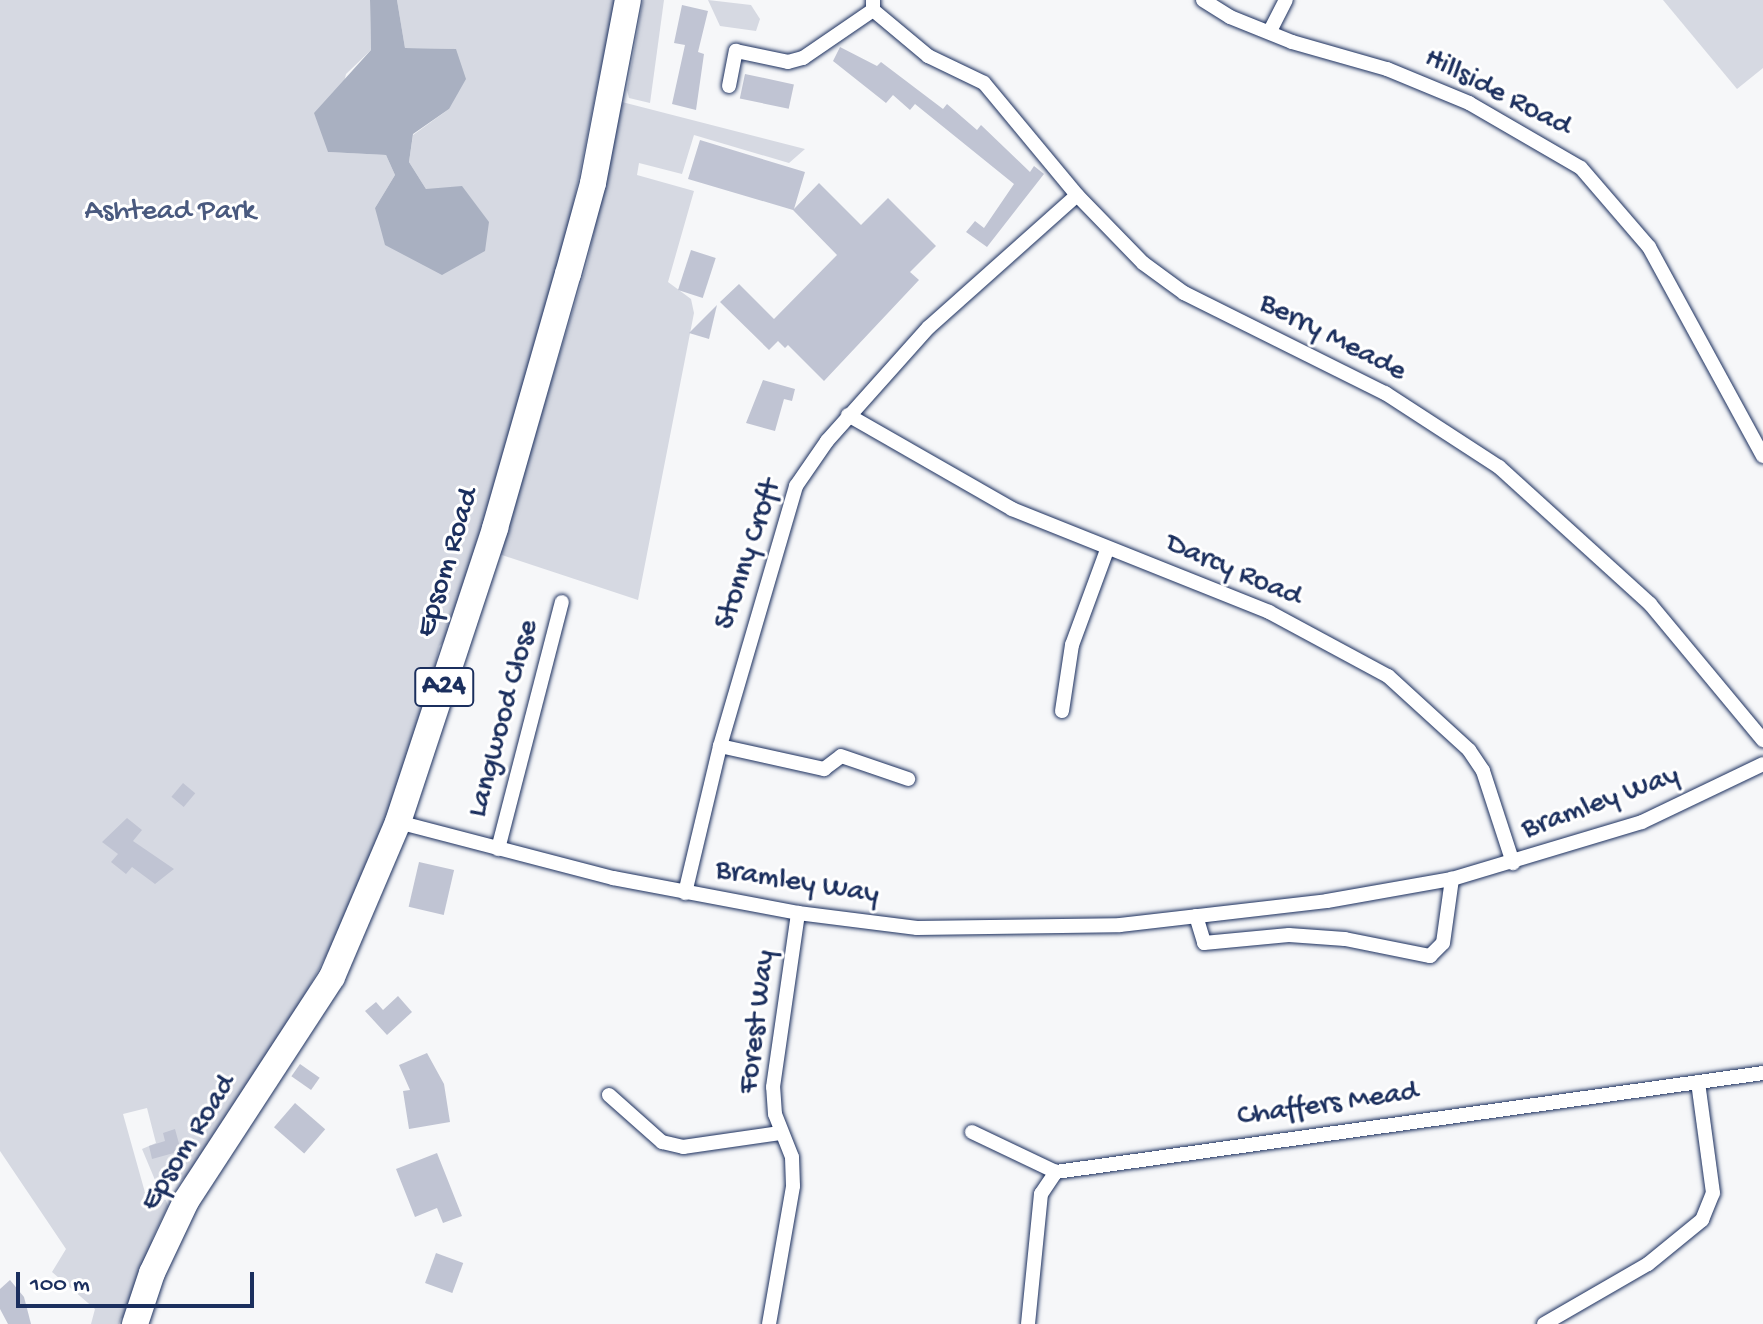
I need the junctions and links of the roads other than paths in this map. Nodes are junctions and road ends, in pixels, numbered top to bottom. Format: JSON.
{"nodes":[{"id":1,"x":628,"y":0,"type":"edge"},
{"id":2,"x":1203,"y":0,"type":"edge"},
{"id":3,"x":1286,"y":0,"type":"edge"},
{"id":4,"x":873,"y":5,"type":"edge"},
{"id":5,"x":1270,"y":31,"type":"junction"},
{"id":6,"x":729,"y":86,"type":"dead end"},
{"id":7,"x":1077,"y":195,"type":"junction"},
{"id":8,"x":848,"y":415,"type":"junction"},
{"id":9,"x":1763,"y":456,"type":"edge"},
{"id":10,"x":1107,"y":550,"type":"junction"},
{"id":11,"x":562,"y":602,"type":"dead end"},
{"id":12,"x":1062,"y":711,"type":"dead end"},
{"id":13,"x":1763,"y":740,"type":"edge"},
{"id":14,"x":720,"y":746,"type":"junction"},
{"id":15,"x":1761,"y":769,"type":"edge"},
{"id":16,"x":908,"y":779,"type":"dead end"},
{"id":17,"x":398,"y":822,"type":"junction"},
{"id":18,"x":498,"y":849,"type":"junction"},
{"id":19,"x":1513,"y":863,"type":"junction"},
{"id":20,"x":1452,"y":879,"type":"junction"},
{"id":21,"x":685,"y":893,"type":"junction"},
{"id":22,"x":798,"y":913,"type":"junction"},
{"id":23,"x":1196,"y":916,"type":"junction"},
{"id":24,"x":1763,"y":1073,"type":"edge"},
{"id":25,"x":1698,"y":1082,"type":"junction"},
{"id":26,"x":609,"y":1095,"type":"dead end"},
{"id":27,"x":972,"y":1132,"type":"dead end"},
{"id":28,"x":780,"y":1133,"type":"junction"},
{"id":29,"x":1056,"y":1172,"type":"junction"},
{"id":30,"x":135,"y":1324,"type":"edge"},
{"id":31,"x":769,"y":1324,"type":"edge"},
{"id":32,"x":1028,"y":1324,"type":"edge"},
{"id":33,"x":1544,"y":1324,"type":"edge"}],
"edges":[{"from":1,"to":17,"type":"highway","name":"Epsom Road","number":"A24"},
{"from":2,"to":5,"type":"street","name":"Hillside Road"},
{"from":3,"to":5,"type":"street"},
{"from":4,"to":6,"type":"street"},
{"from":4,"to":7,"type":"street","name":"Berry Meade"},
{"from":5,"to":9,"type":"street","name":"Hillside Road"},
{"from":7,"to":8,"type":"street","name":"Stonny Croft"},
{"from":7,"to":13,"type":"street","name":"Berry Meade"},
{"from":8,"to":10,"type":"street","name":"Darcy Road"},
{"from":8,"to":14,"type":"street","name":"Stonny Croft"},
{"from":10,"to":12,"type":"street"},
{"from":10,"to":19,"type":"street","name":"Darcy Road"},
{"from":11,"to":18,"type":"street","name":"Langwood Close"},
{"from":14,"to":16,"type":"street"},
{"from":14,"to":21,"type":"street","name":"Stonny Croft"},
{"from":15,"to":19,"type":"street","name":"Bramley Way"},
{"from":17,"to":18,"type":"street","name":"Bramley Way"},
{"from":17,"to":30,"type":"highway","name":"Epsom Road","number":"A24"},
{"from":18,"to":21,"type":"street","name":"Bramley Way"},
{"from":19,"to":20,"type":"street","name":"Bramley Way"},
{"from":20,"to":23,"type":"street","name":"Bramley Way"},
{"from":20,"to":23,"type":"street"},
{"from":21,"to":22,"type":"street","name":"Bramley Way"},
{"from":22,"to":23,"type":"street","name":"Bramley Way"},
{"from":22,"to":28,"type":"street","name":"Forest Way"},
{"from":24,"to":25,"type":"street","name":"Chaffers Mead"},
{"from":25,"to":29,"type":"street","name":"Chaffers Mead"},
{"from":25,"to":33,"type":"street"},
{"from":26,"to":28,"type":"street"},
{"from":27,"to":29,"type":"street"},
{"from":28,"to":31,"type":"street","name":"Forest Way"},
{"from":29,"to":32,"type":"street"}]}
